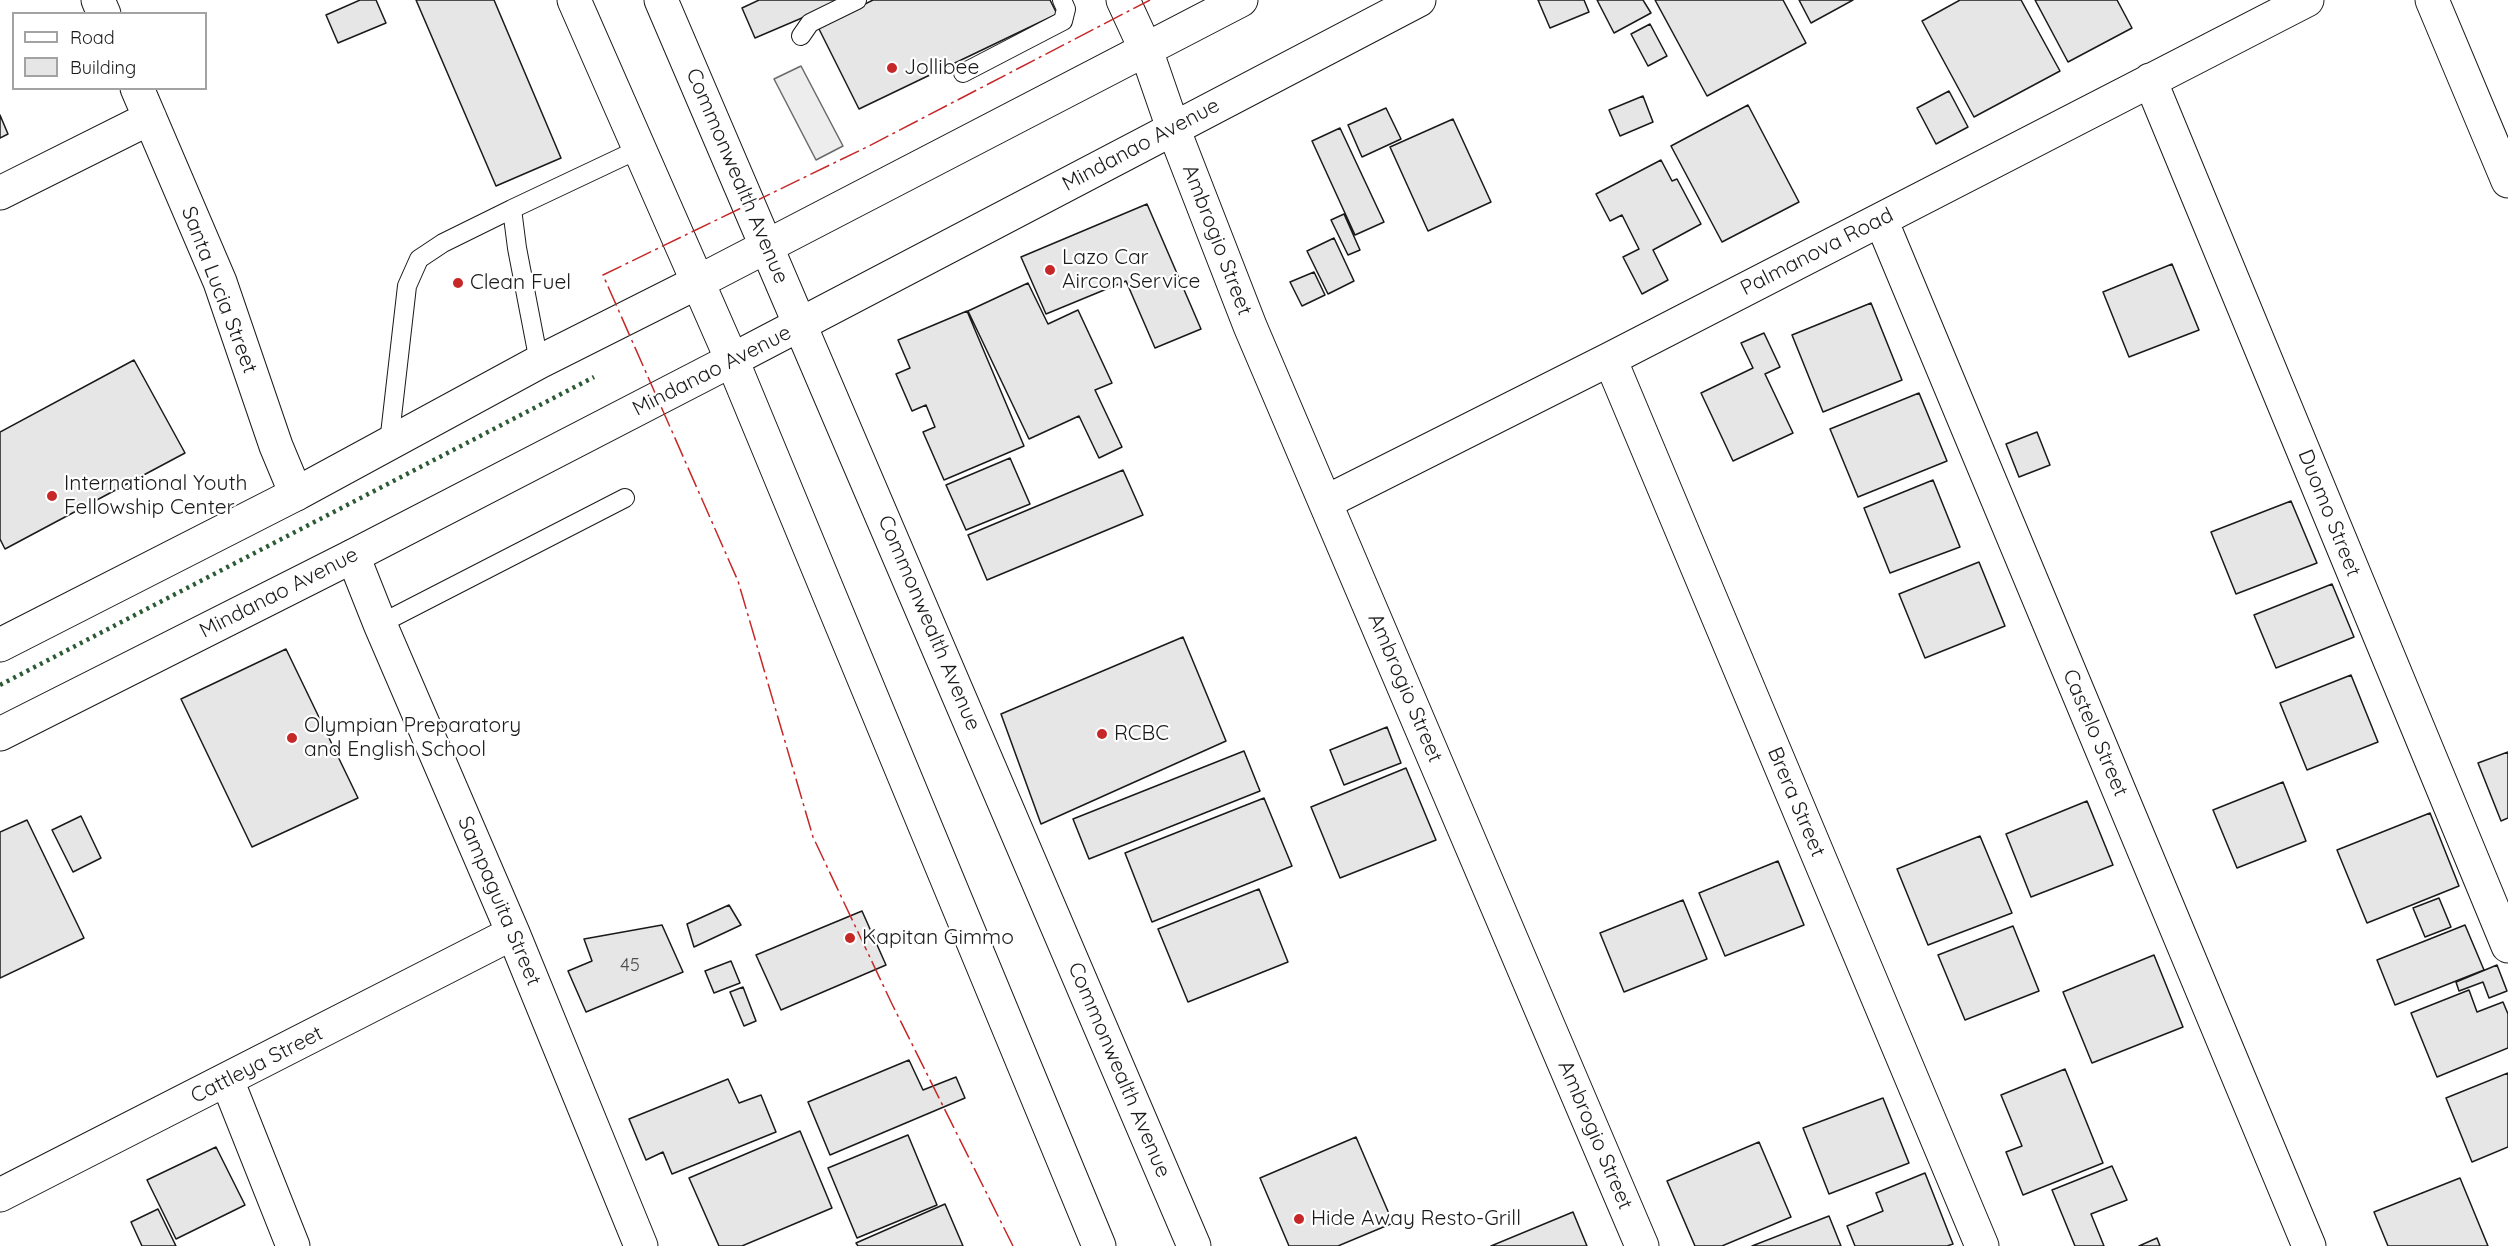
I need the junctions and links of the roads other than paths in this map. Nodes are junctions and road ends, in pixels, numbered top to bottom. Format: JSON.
{"nodes":[{"id":1,"x":574,"y":0,"type":"edge"},
{"id":2,"x":661,"y":0,"type":"edge"},
{"id":3,"x":858,"y":0,"type":"edge"},
{"id":4,"x":1062,"y":0,"type":"edge"},
{"id":5,"x":1123,"y":0,"type":"edge"},
{"id":6,"x":1241,"y":0,"type":"edge"},
{"id":7,"x":1419,"y":0,"type":"edge"},
{"id":8,"x":2307,"y":0,"type":"edge"},
{"id":9,"x":2432,"y":0,"type":"edge"},
{"id":10,"x":801,"y":36,"type":"dead end"},
{"id":11,"x":1146,"y":50,"type":"junction"},
{"id":12,"x":963,"y":73,"type":"dead end"},
{"id":13,"x":2150,"y":80,"type":"junction"},
{"id":14,"x":138,"y":90,"type":"edge"},
{"id":15,"x":150,"y":118,"type":"junction"},
{"id":16,"x":1173,"y":128,"type":"junction"},
{"id":17,"x":639,"y":149,"type":"junction"},
{"id":18,"x":2508,"y":181,"type":"edge"},
{"id":19,"x":0,"y":194,"type":"edge"},
{"id":20,"x":512,"y":209,"type":"junction"},
{"id":21,"x":1881,"y":220,"type":"junction"},
{"id":22,"x":766,"y":246,"type":"junction"},
{"id":23,"x":698,"y":282,"type":"junction"},
{"id":24,"x":800,"y":325,"type":"junction"},
{"id":25,"x":1610,"y":359,"type":"junction"},
{"id":26,"x":732,"y":360,"type":"junction"},
{"id":27,"x":539,"y":362,"type":"junction"},
{"id":28,"x":389,"y":443,"type":"junction"},
{"id":29,"x":296,"y":494,"type":"junction"},
{"id":30,"x":625,"y":498,"type":"dead end"},
{"id":31,"x":1326,"y":502,"type":"junction"},
{"id":32,"x":353,"y":556,"type":"junction"},
{"id":33,"x":380,"y":624,"type":"junction"},
{"id":34,"x":0,"y":645,"type":"edge"},
{"id":35,"x":0,"y":734,"type":"edge"},
{"id":36,"x":513,"y":933,"type":"junction"},
{"id":37,"x":2508,"y":946,"type":"edge"},
{"id":38,"x":227,"y":1080,"type":"junction"},
{"id":39,"x":0,"y":1196,"type":"edge"},
{"id":40,"x":293,"y":1246,"type":"edge"},
{"id":41,"x":641,"y":1246,"type":"edge"},
{"id":42,"x":1099,"y":1246,"type":"edge"},
{"id":43,"x":1194,"y":1246,"type":"edge"},
{"id":44,"x":1642,"y":1246,"type":"edge"},
{"id":45,"x":1982,"y":1246,"type":"edge"},
{"id":46,"x":2309,"y":1246,"type":"edge"}],
"edges":[{"from":1,"to":17,"type":"street"},
{"from":2,"to":22,"type":"street","name":"Commonwealth Avenue"},
{"from":3,"to":10,"type":"lane"},
{"from":4,"to":12,"type":"lane"},
{"from":5,"to":11,"type":"street","name":"Ambrogio Street"},
{"from":6,"to":11,"type":"street"},
{"from":7,"to":16,"type":"street","name":"Mindanao Avenue"},
{"from":8,"to":13,"type":"street","name":"Palmanova Road"},
{"from":9,"to":18,"type":"street"},
{"from":11,"to":16,"type":"street","name":"Ambrogio Street"},
{"from":11,"to":22,"type":"street"},
{"from":13,"to":21,"type":"street","name":"Palmanova Road"},
{"from":13,"to":37,"type":"street","name":"Duomo Street"},
{"from":14,"to":15,"type":"street","name":"Santa Lucia Street"},
{"from":15,"to":19,"type":"street"},
{"from":15,"to":29,"type":"street","name":"Santa Lucia Street"},
{"from":16,"to":24,"type":"street","name":"Mindanao Avenue"},
{"from":16,"to":31,"type":"street","name":"Ambrogio Street"},
{"from":17,"to":20,"type":"lane"},
{"from":17,"to":23,"type":"street"},
{"from":20,"to":27,"type":"lane"},
{"from":20,"to":28,"type":"lane"},
{"from":21,"to":25,"type":"street","name":"Palmanova Road"},
{"from":21,"to":46,"type":"street","name":"Castelo Street"},
{"from":22,"to":23,"type":"street"},
{"from":22,"to":24,"type":"street","name":"Commonwealth Avenue"},
{"from":23,"to":26,"type":"street"},
{"from":23,"to":27,"type":"street"},
{"from":24,"to":26,"type":"street","name":"Mindanao Avenue"},
{"from":24,"to":43,"type":"street","name":"Commonwealth Avenue"},
{"from":25,"to":31,"type":"street","name":"Palmanova Road"},
{"from":25,"to":45,"type":"street","name":"Brera Street"},
{"from":26,"to":32,"type":"street","name":"Mindanao Avenue"},
{"from":26,"to":42,"type":"street"},
{"from":27,"to":28,"type":"street"},
{"from":28,"to":29,"type":"street"},
{"from":29,"to":34,"type":"street"},
{"from":30,"to":33,"type":"lane"},
{"from":31,"to":44,"type":"street","name":"Ambrogio Street"},
{"from":32,"to":33,"type":"street","name":"Sampaguita Street"},
{"from":32,"to":35,"type":"street","name":"Mindanao Avenue"},
{"from":33,"to":36,"type":"street","name":"Sampaguita Street"},
{"from":36,"to":38,"type":"street","name":"Cattleya Street"},
{"from":36,"to":41,"type":"street","name":"Sampaguita Street"},
{"from":38,"to":39,"type":"street","name":"Cattleya Street"},
{"from":38,"to":40,"type":"street"}]}
